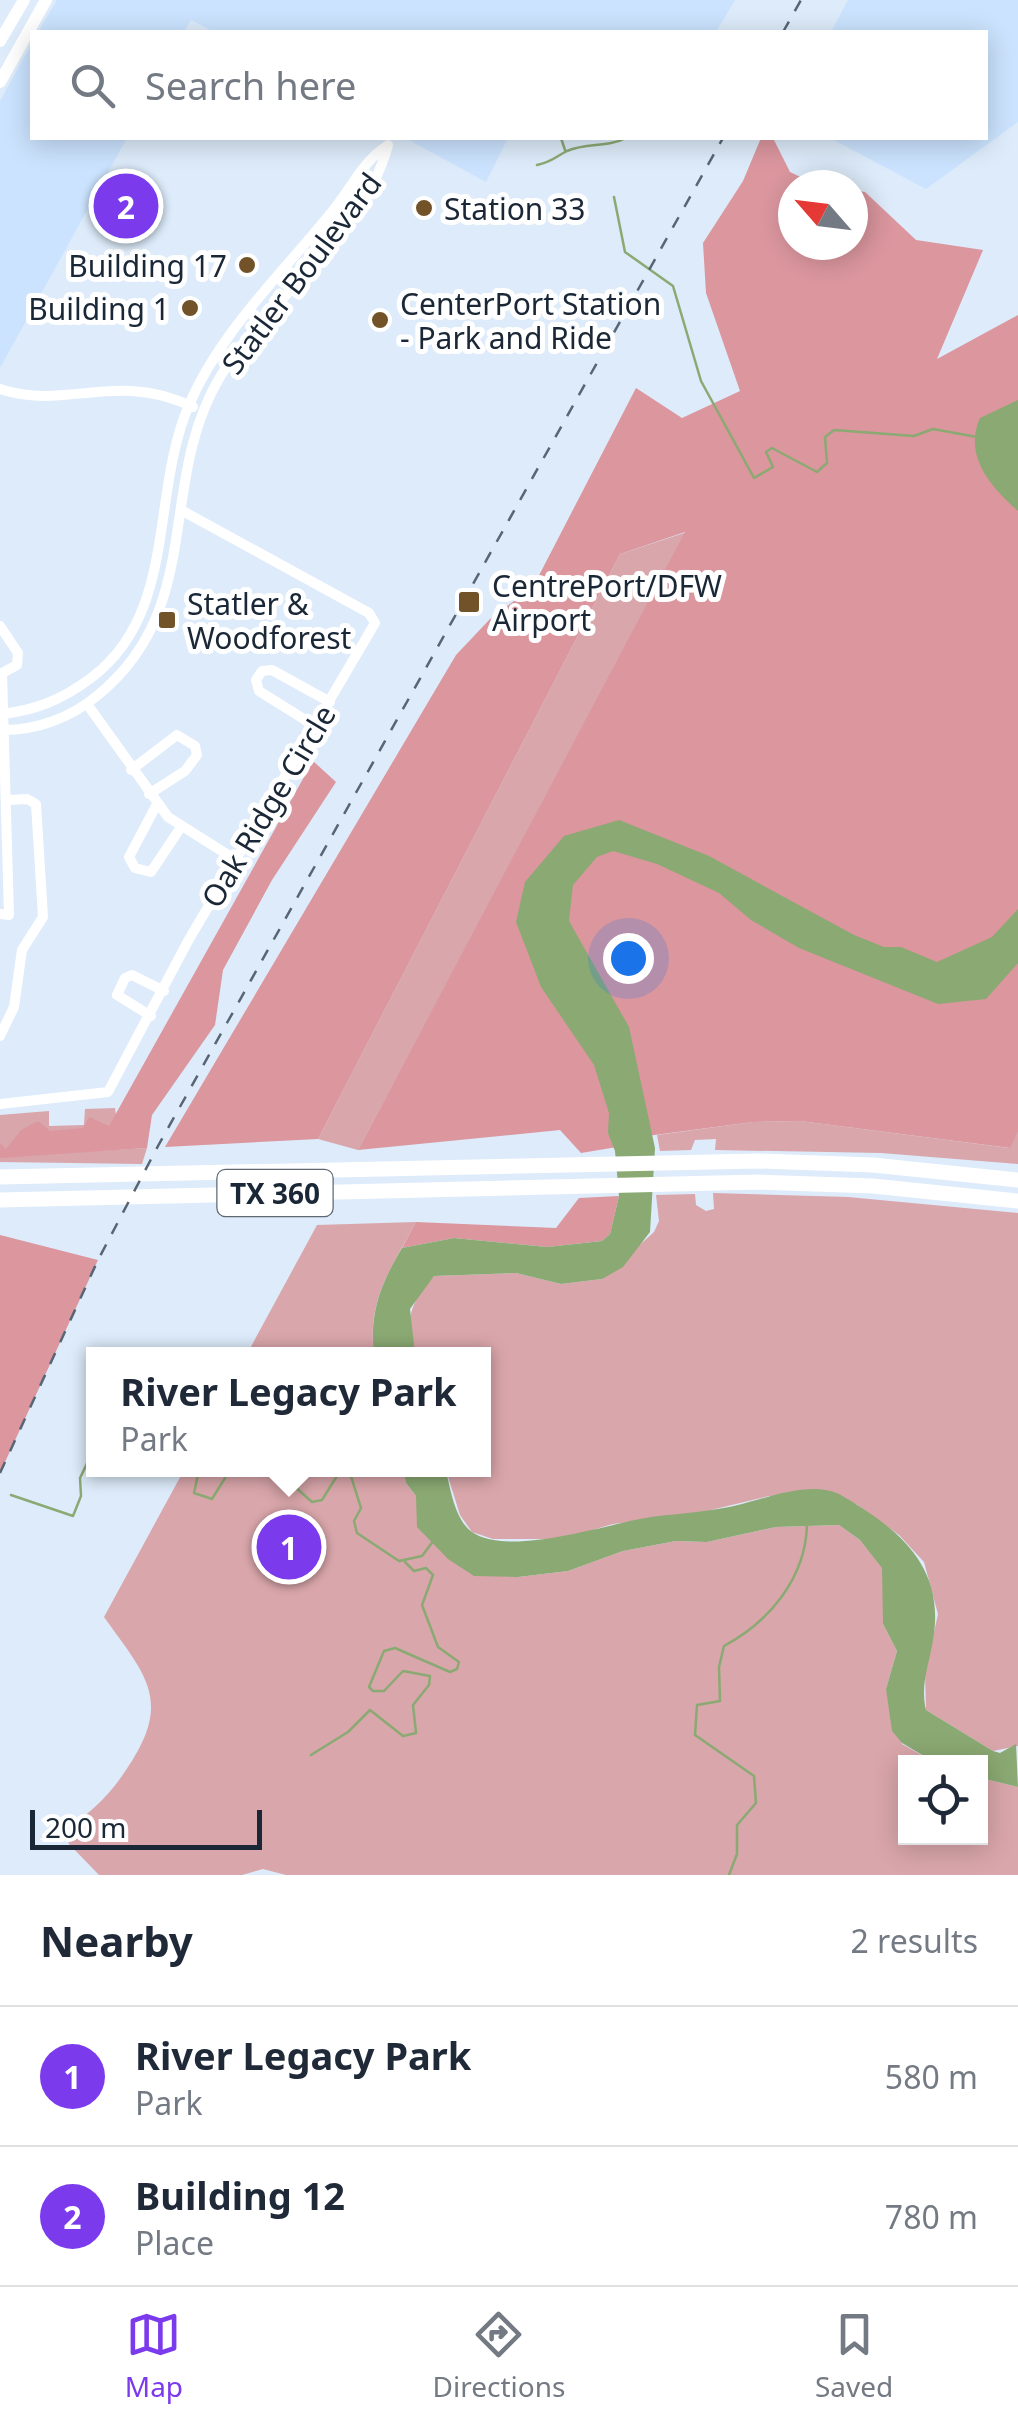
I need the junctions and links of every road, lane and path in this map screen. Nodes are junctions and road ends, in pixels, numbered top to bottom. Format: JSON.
{"nodes":[{"id":1,"x":24,"y":0,"type":"edge"},
{"id":2,"x":46,"y":0,"type":"edge"},
{"id":3,"x":0,"y":41,"type":"edge"},
{"id":4,"x":0,"y":82,"type":"edge"},
{"id":5,"x":254,"y":305,"type":"junction"},
{"id":6,"x":266,"y":315,"type":"junction"},
{"id":7,"x":0,"y":389,"type":"edge"},
{"id":8,"x":188,"y":405,"type":"junction"},
{"id":9,"x":202,"y":412,"type":"junction"},
{"id":10,"x":182,"y":510,"type":"junction"},
{"id":11,"x":152,"y":584,"type":"junction"},
{"id":12,"x":169,"y":588,"type":"junction"},
{"id":13,"x":0,"y":626,"type":"edge"},
{"id":14,"x":1,"y":672,"type":"edge"},
{"id":15,"x":330,"y":702,"type":"junction"},
{"id":16,"x":87,"y":704,"type":"junction"},
{"id":17,"x":1,"y":714,"type":"edge"},
{"id":18,"x":316,"y":726,"type":"junction"},
{"id":19,"x":3,"y":730,"type":"edge"},
{"id":20,"x":132,"y":770,"type":"junction"},
{"id":21,"x":6,"y":797,"type":"edge"},
{"id":22,"x":153,"y":799,"type":"junction"},
{"id":23,"x":181,"y":826,"type":"junction"},
{"id":24,"x":236,"y":860,"type":"junction"},
{"id":25,"x":5,"y":915,"type":"edge"},
{"id":26,"x":164,"y":991,"type":"junction"},
{"id":27,"x":151,"y":1016,"type":"junction"},
{"id":28,"x":0,"y":1036,"type":"edge"},
{"id":29,"x":0,"y":1104,"type":"edge"},
{"id":30,"x":0,"y":1177,"type":"edge"},
{"id":31,"x":1018,"y":1180,"type":"edge"},
{"id":32,"x":0,"y":1200,"type":"edge"},
{"id":33,"x":1018,"y":1201,"type":"edge"}],
"edges":[{"from":1,"to":3,"type":"main road"},
{"from":2,"to":4,"type":"main road"},
{"from":5,"to":6,"type":"street"},
{"from":5,"to":6,"type":"street","name":"Statler Boulevard"},
{"from":5,"to":8,"type":"street","name":"Statler Boulevard"},
{"from":6,"to":9,"type":"street","name":"Statler Boulevard"},
{"from":7,"to":8,"type":"street"},
{"from":8,"to":9,"type":"street"},
{"from":8,"to":11,"type":"street","name":"Statler Boulevard"},
{"from":9,"to":10,"type":"street","name":"Statler Boulevard"},
{"from":10,"to":12,"type":"street","name":"Statler Boulevard"},
{"from":10,"to":15,"type":"street","name":"Oak Ridge Circle"},
{"from":11,"to":12,"type":"street"},
{"from":11,"to":17,"type":"street","name":"Statler Boulevard"},
{"from":12,"to":16,"type":"street","name":"Statler Boulevard"},
{"from":13,"to":14,"type":"street"},
{"from":14,"to":17,"type":"street"},
{"from":15,"to":18,"type":"street","name":"Oak Ridge Circle"},
{"from":15,"to":18,"type":"street"},
{"from":16,"to":19,"type":"street","name":"Statler Boulevard"},
{"from":16,"to":20,"type":"street"},
{"from":17,"to":19,"type":"street"},
{"from":18,"to":24,"type":"street","name":"Oak Ridge Circle"},
{"from":19,"to":21,"type":"street"},
{"from":20,"to":22,"type":"street"},
{"from":20,"to":22,"type":"street"},
{"from":21,"to":25,"type":"street"},
{"from":21,"to":28,"type":"street"},
{"from":22,"to":23,"type":"street"},
{"from":22,"to":23,"type":"street"},
{"from":23,"to":24,"type":"street"},
{"from":24,"to":26,"type":"street","name":"Oak Ridge Circle"},
{"from":26,"to":27,"type":"street","name":"Oak Ridge Circle"},
{"from":26,"to":27,"type":"street"},
{"from":27,"to":29,"type":"street","name":"Oak Ridge Circle"},
{"from":30,"to":31,"type":"highway","number":"TX 360"},
{"from":32,"to":33,"type":"highway","number":"TX 360"}]}
